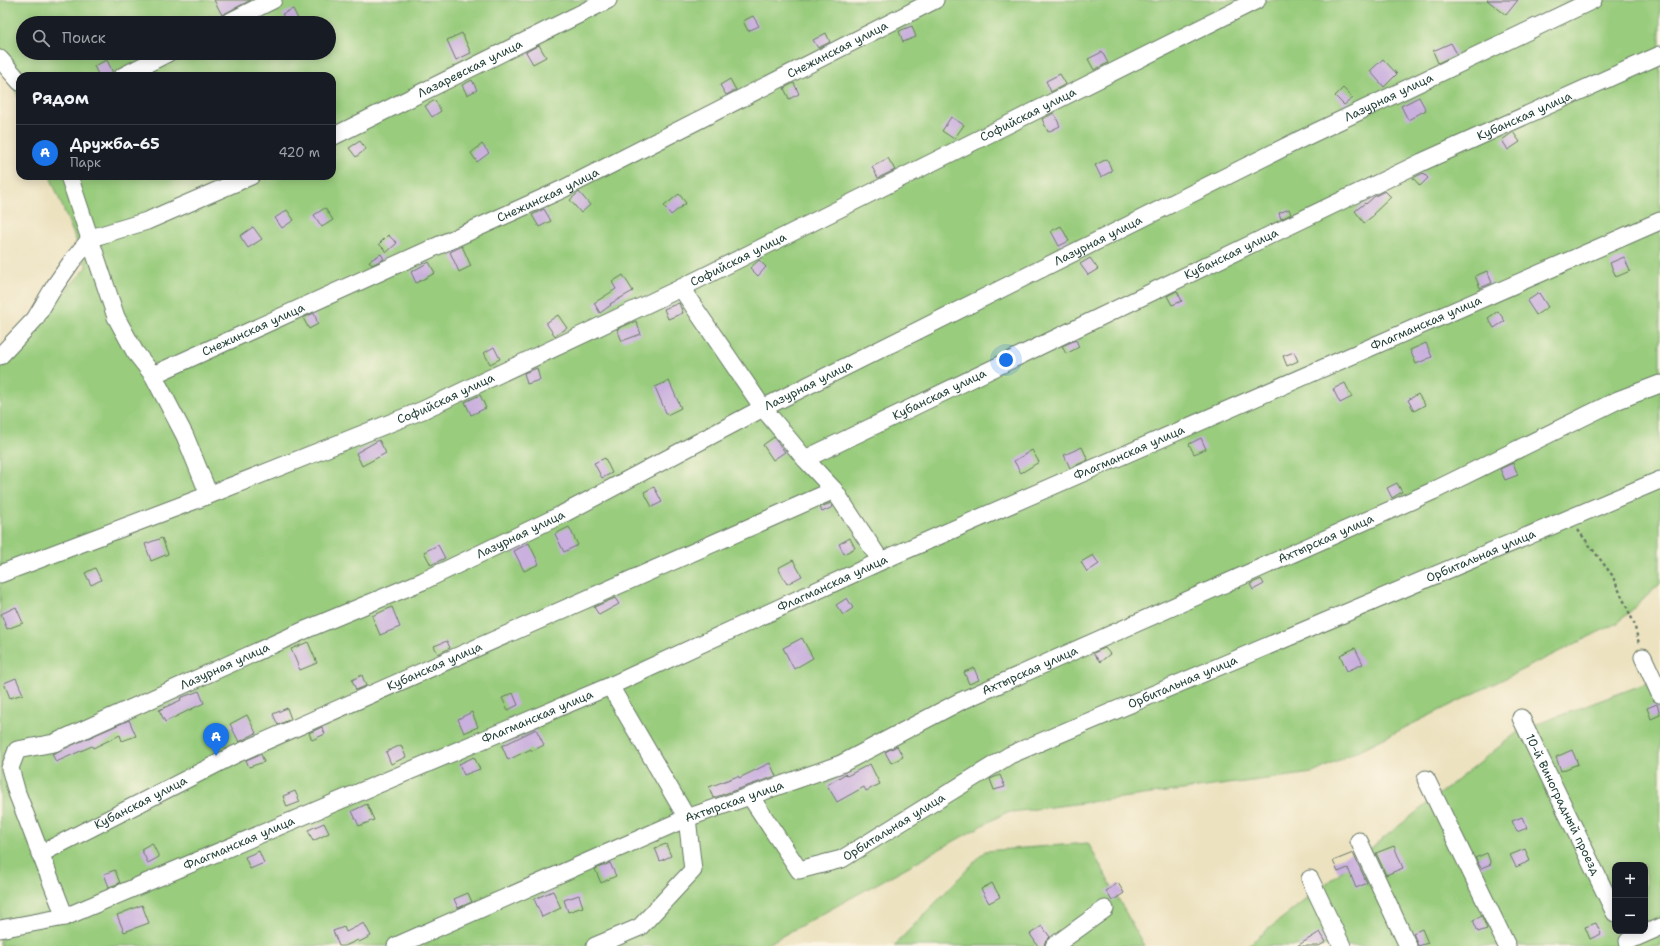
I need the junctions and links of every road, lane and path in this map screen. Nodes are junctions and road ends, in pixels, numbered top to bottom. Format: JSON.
{"nodes":[{"id":1,"x":273,"y":0,"type":"edge"},
{"id":2,"x":608,"y":0,"type":"edge"},
{"id":3,"x":935,"y":0,"type":"edge"},
{"id":4,"x":1257,"y":0,"type":"edge"},
{"id":5,"x":1593,"y":0,"type":"edge"},
{"id":6,"x":242,"y":16,"type":"edge"},
{"id":7,"x":1659,"y":56,"type":"edge"},
{"id":8,"x":0,"y":59,"type":"edge"},
{"id":9,"x":154,"y":60,"type":"edge"},
{"id":10,"x":131,"y":72,"type":"edge"},
{"id":11,"x":16,"y":77,"type":"edge"},
{"id":12,"x":336,"y":135,"type":"edge"},
{"id":13,"x":70,"y":180,"type":"edge"},
{"id":14,"x":242,"y":180,"type":"edge"},
{"id":15,"x":1660,"y":221,"type":"edge"},
{"id":16,"x":91,"y":238,"type":"junction"},
{"id":17,"x":682,"y":288,"type":"junction"},
{"id":18,"x":0,"y":356,"type":"edge"},
{"id":19,"x":153,"y":375,"type":"junction"},
{"id":20,"x":1660,"y":384,"type":"edge"},
{"id":21,"x":763,"y":408,"type":"junction"},
{"id":22,"x":805,"y":459,"type":"junction"},
{"id":23,"x":1660,"y":480,"type":"edge"},
{"id":24,"x":834,"y":490,"type":"junction"},
{"id":25,"x":209,"y":495,"type":"junction"},
{"id":26,"x":1570,"y":518,"type":"junction"},
{"id":27,"x":881,"y":561,"type":"junction"},
{"id":28,"x":0,"y":574,"type":"edge"},
{"id":29,"x":1643,"y":657,"type":"joint"},
{"id":30,"x":610,"y":686,"type":"junction"},
{"id":31,"x":1660,"y":694,"type":"edge"},
{"id":32,"x":1522,"y":718,"type":"dead end"},
{"id":33,"x":1426,"y":779,"type":"dead end"},
{"id":34,"x":750,"y":796,"type":"junction"},
{"id":35,"x":687,"y":818,"type":"junction"},
{"id":36,"x":1359,"y":841,"type":"dead end"},
{"id":37,"x":40,"y":854,"type":"junction"},
{"id":38,"x":1310,"y":879,"type":"dead end"},
{"id":39,"x":1612,"y":907,"type":"edge"},
{"id":40,"x":1105,"y":909,"type":"dead end"},
{"id":41,"x":65,"y":917,"type":"junction"},
{"id":42,"x":1660,"y":927,"type":"edge"},
{"id":43,"x":0,"y":929,"type":"edge"},
{"id":44,"x":1627,"y":939,"type":"edge"},
{"id":45,"x":396,"y":946,"type":"edge"},
{"id":46,"x":595,"y":946,"type":"edge"},
{"id":47,"x":1054,"y":946,"type":"edge"},
{"id":48,"x":1342,"y":946,"type":"edge"},
{"id":49,"x":1408,"y":946,"type":"edge"},
{"id":50,"x":1507,"y":946,"type":"edge"}],
"edges":[{"from":1,"to":6,"type":"lane"},
{"from":2,"to":12,"type":"lane","name":"Лазаревская улица"},
{"from":3,"to":19,"type":"lane","name":"Снежинская улица"},
{"from":4,"to":17,"type":"lane","name":"Софийская улица"},
{"from":5,"to":21,"type":"lane","name":"Лазурная улица"},
{"from":7,"to":22,"type":"lane","name":"Кубанская улица"},
{"from":8,"to":11,"type":"lane"},
{"from":9,"to":10,"type":"lane"},
{"from":13,"to":16,"type":"lane"},
{"from":14,"to":16,"type":"lane"},
{"from":15,"to":27,"type":"lane","name":"Флагманская улица"},
{"from":16,"to":18,"type":"lane"},
{"from":16,"to":19,"type":"lane"},
{"from":17,"to":21,"type":"lane"},
{"from":17,"to":25,"type":"lane","name":"Софийская улица"},
{"from":19,"to":25,"type":"lane"},
{"from":20,"to":34,"type":"lane","name":"Ахтырская улица"},
{"from":21,"to":22,"type":"lane"},
{"from":21,"to":37,"type":"lane","name":"Лазурная улица"},
{"from":22,"to":24,"type":"lane"},
{"from":23,"to":26,"type":"lane","name":"Орбитальная улица"},
{"from":24,"to":27,"type":"lane"},
{"from":24,"to":37,"type":"lane","name":"Кубанская улица"},
{"from":25,"to":28,"type":"lane","name":"Софийская улица"},
{"from":26,"to":29,"type":"path"},
{"from":26,"to":34,"type":"lane","name":"Орбитальная улица"},
{"from":27,"to":30,"type":"lane","name":"Флагманская улица"},
{"from":29,"to":31,"type":"lane"},
{"from":30,"to":35,"type":"lane"},
{"from":30,"to":41,"type":"lane","name":"Флагманская улица"},
{"from":32,"to":39,"type":"lane","name":"10-й Виноградный проезд"},
{"from":33,"to":50,"type":"lane"},
{"from":34,"to":35,"type":"lane","name":"Ахтырская улица"},
{"from":35,"to":45,"type":"lane","name":"Ахтырская улица"},
{"from":35,"to":46,"type":"lane"},
{"from":36,"to":49,"type":"lane"},
{"from":37,"to":41,"type":"lane"},
{"from":38,"to":48,"type":"lane"},
{"from":40,"to":47,"type":"lane"},
{"from":41,"to":43,"type":"lane","name":"Флагманская улица"},
{"from":42,"to":44,"type":"lane"}]}
